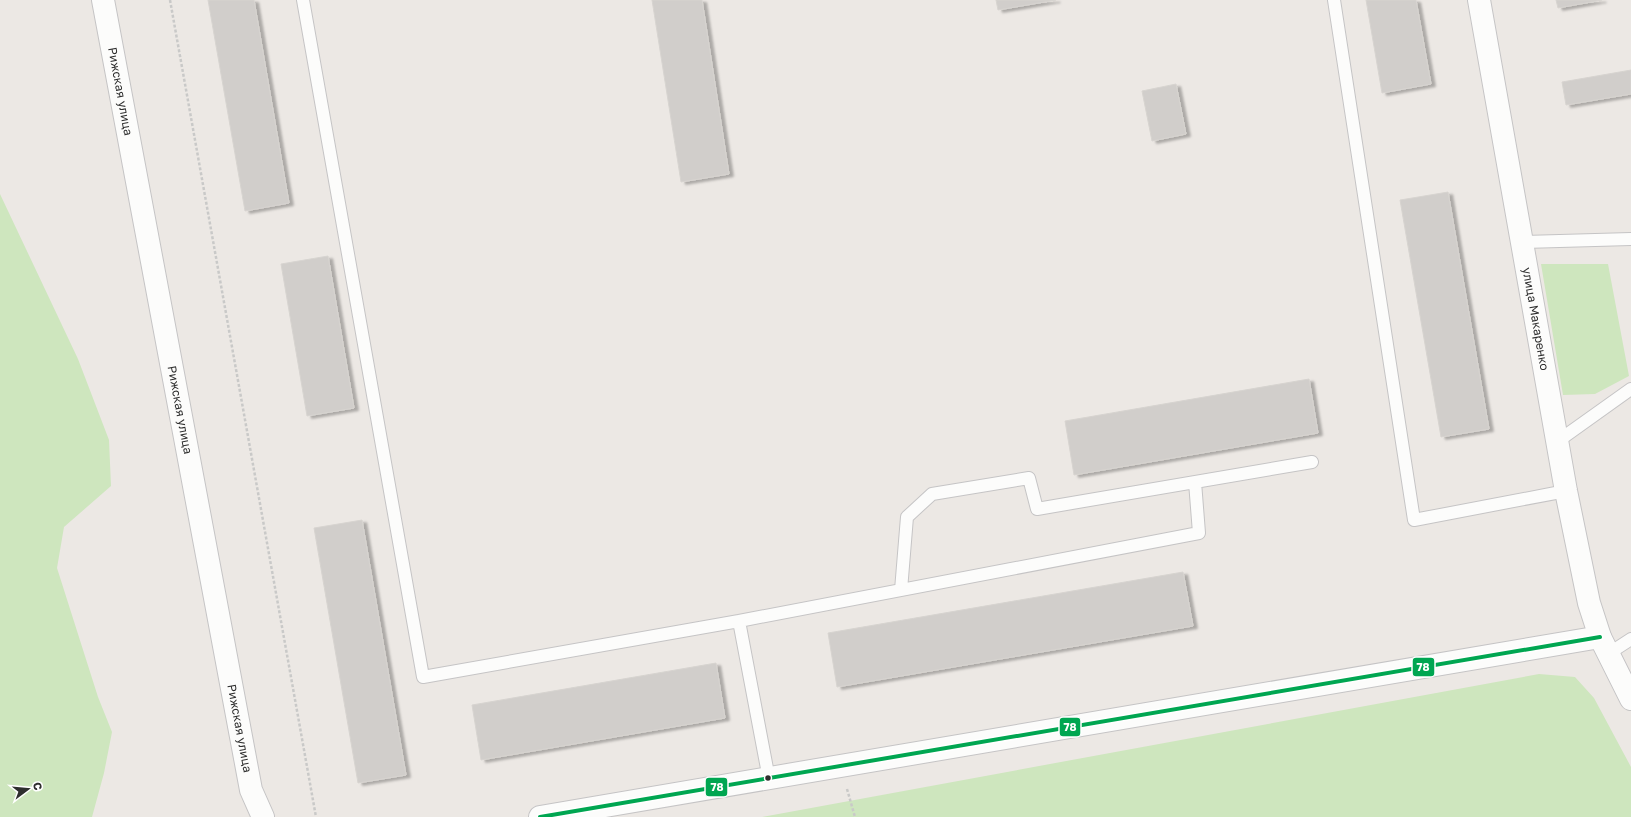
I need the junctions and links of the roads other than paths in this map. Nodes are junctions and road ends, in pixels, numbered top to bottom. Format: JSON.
{"nodes":[{"id":1,"x":103,"y":0,"type":"edge"},
{"id":2,"x":303,"y":0,"type":"edge"},
{"id":3,"x":1334,"y":0,"type":"edge"},
{"id":4,"x":1479,"y":0,"type":"edge"},
{"id":5,"x":1631,"y":239,"type":"edge"},
{"id":6,"x":1522,"y":242,"type":"junction"},
{"id":7,"x":1631,"y":389,"type":"edge"},
{"id":8,"x":1558,"y":441,"type":"junction"},
{"id":9,"x":1312,"y":462,"type":"dead end"},
{"id":10,"x":1195,"y":482,"type":"junction"},
{"id":11,"x":1566,"y":491,"type":"junction"},
{"id":12,"x":901,"y":590,"type":"junction"},
{"id":13,"x":739,"y":621,"type":"junction"},
{"id":14,"x":1631,"y":639,"type":"edge"},
{"id":15,"x":1604,"y":645,"type":"junction"},
{"id":16,"x":1631,"y":699,"type":"edge"},
{"id":17,"x":769,"y":779,"type":"junction"},
{"id":18,"x":264,"y":817,"type":"edge"},
{"id":19,"x":540,"y":817,"type":"edge"}],
"edges":[{"from":1,"to":18,"type":"street","name":"Рижская улица"},
{"from":2,"to":13,"type":"lane"},
{"from":3,"to":11,"type":"lane"},
{"from":4,"to":6,"type":"street","name":"улица Макаренко"},
{"from":5,"to":6,"type":"lane"},
{"from":6,"to":8,"type":"street","name":"улица Макаренко"},
{"from":7,"to":8,"type":"lane"},
{"from":8,"to":11,"type":"street","name":"улица Макаренко"},
{"from":9,"to":10,"type":"lane"},
{"from":10,"to":12,"type":"lane"},
{"from":10,"to":12,"type":"lane"},
{"from":11,"to":15,"type":"street","name":"улица Макаренко"},
{"from":12,"to":13,"type":"lane"},
{"from":13,"to":17,"type":"lane"},
{"from":14,"to":15,"type":"lane"},
{"from":15,"to":16,"type":"street","name":"улица Макаренко"},
{"from":15,"to":17,"type":"street"},
{"from":17,"to":19,"type":"street"}]}
